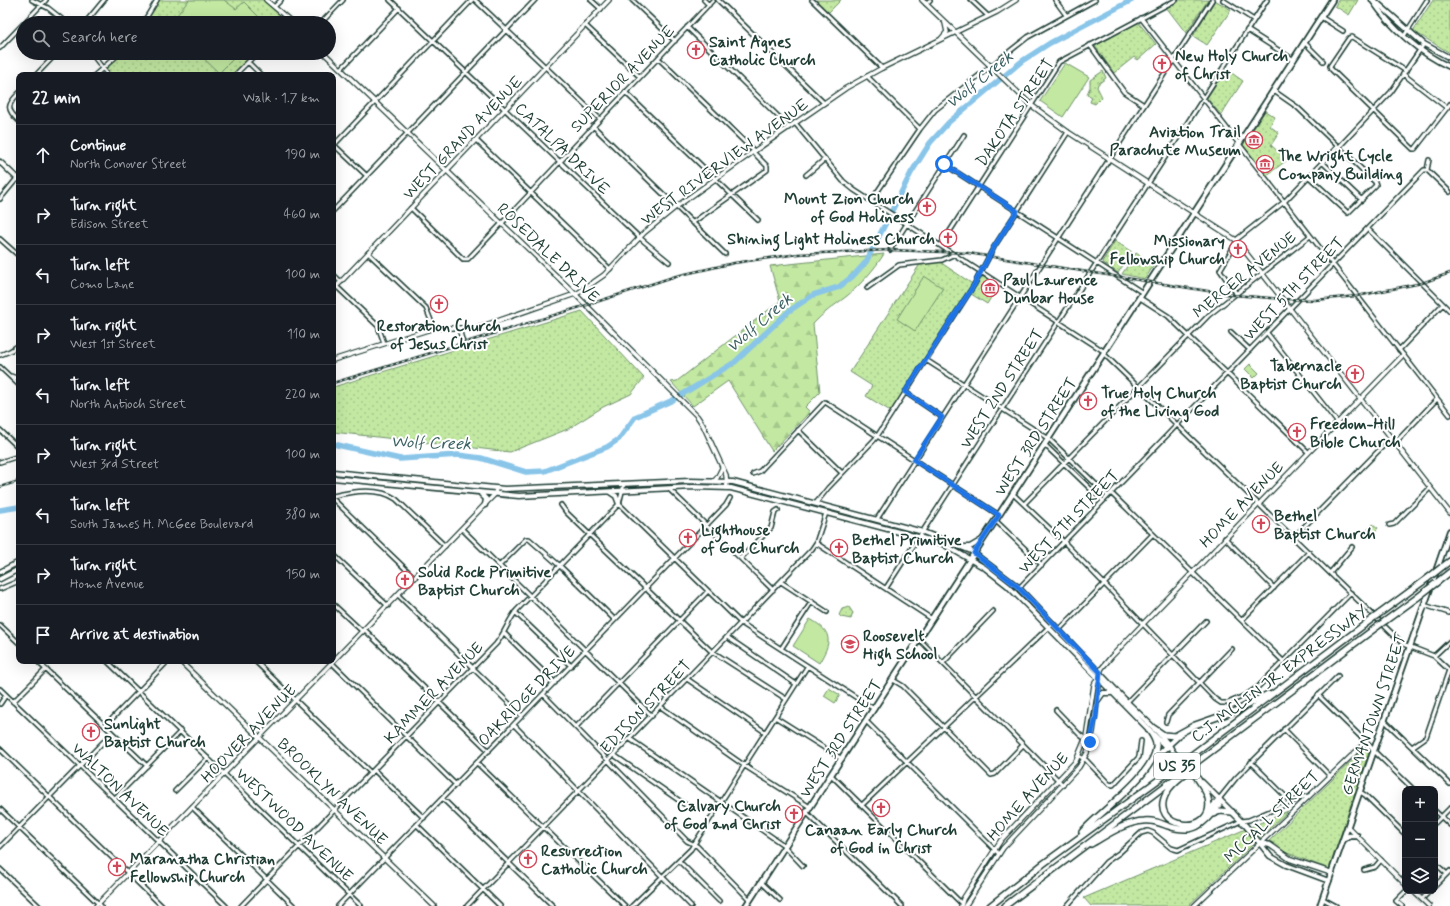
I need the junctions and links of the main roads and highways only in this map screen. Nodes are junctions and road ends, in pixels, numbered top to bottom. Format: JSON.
{"nodes":[{"id":1,"x":1332,"y":0,"type":"edge"},
{"id":2,"x":1373,"y":0,"type":"edge"},
{"id":3,"x":1450,"y":58,"type":"edge"},
{"id":4,"x":1450,"y":67,"type":"edge"},
{"id":5,"x":0,"y":162,"type":"edge"},
{"id":6,"x":16,"y":176,"type":"edge"},
{"id":7,"x":336,"y":472,"type":"edge"},
{"id":8,"x":336,"y":478,"type":"edge"},
{"id":9,"x":610,"y":492,"type":"junction"},
{"id":10,"x":480,"y":493,"type":"junction"},
{"id":11,"x":619,"y":504,"type":"road end"},
{"id":12,"x":485,"y":505,"type":"road end"},
{"id":13,"x":1450,"y":531,"type":"edge"},
{"id":14,"x":984,"y":538,"type":"junction"},
{"id":15,"x":962,"y":547,"type":"junction"},
{"id":16,"x":974,"y":553,"type":"junction"},
{"id":17,"x":971,"y":559,"type":"junction"},
{"id":18,"x":1450,"y":561,"type":"edge"},
{"id":19,"x":16,"y":564,"type":"edge"},
{"id":20,"x":16,"y":571,"type":"edge"},
{"id":21,"x":0,"y":572,"type":"edge"},
{"id":22,"x":1450,"y":572,"type":"edge"},
{"id":23,"x":0,"y":579,"type":"edge"},
{"id":24,"x":1278,"y":689,"type":"junction"},
{"id":25,"x":1111,"y":693,"type":"junction"},
{"id":26,"x":1098,"y":700,"type":"road end"},
{"id":27,"x":1156,"y":729,"type":"junction"},
{"id":28,"x":1150,"y":730,"type":"junction"},
{"id":29,"x":1181,"y":734,"type":"junction"},
{"id":30,"x":1168,"y":746,"type":"junction"},
{"id":31,"x":1202,"y":758,"type":"junction"},
{"id":32,"x":1153,"y":760,"type":"junction"},
{"id":33,"x":1196,"y":776,"type":"junction"},
{"id":34,"x":1219,"y":799,"type":"junction"},
{"id":35,"x":1232,"y":812,"type":"junction"},
{"id":36,"x":1203,"y":817,"type":"junction"},
{"id":37,"x":1209,"y":817,"type":"junction"},
{"id":38,"x":1357,"y":836,"type":"road end"},
{"id":39,"x":1344,"y":839,"type":"junction"},
{"id":40,"x":1074,"y":840,"type":"junction"},
{"id":41,"x":1261,"y":842,"type":"junction"},
{"id":42,"x":1078,"y":852,"type":"junction"},
{"id":43,"x":1332,"y":873,"type":"junction"},
{"id":44,"x":1329,"y":881,"type":"junction"},
{"id":45,"x":746,"y":906,"type":"edge"},
{"id":46,"x":990,"y":906,"type":"edge"},
{"id":47,"x":1004,"y":906,"type":"edge"},
{"id":48,"x":1320,"y":906,"type":"edge"}],
"edges":[{"from":1,"to":14,"type":"main road","name":"WEST 3RD STREET"},
{"from":2,"to":3,"type":"main road"},
{"from":2,"to":4,"type":"main road"},
{"from":5,"to":6,"type":"main road"},
{"from":7,"to":15,"type":"main road"},
{"from":8,"to":10,"type":"main road"},
{"from":9,"to":10,"type":"main road"},
{"from":9,"to":11,"type":"main road"},
{"from":9,"to":17,"type":"main road"},
{"from":10,"to":12,"type":"main road"},
{"from":13,"to":39,"type":"main road","name":"GERMANTOWN STREET"},
{"from":14,"to":15,"type":"main road"},
{"from":14,"to":16,"type":"main road","name":"WEST 3RD STREET"},
{"from":15,"to":16,"type":"main road"},
{"from":16,"to":17,"type":"main road","name":"WEST 3RD STREET"},
{"from":16,"to":27,"type":"main road"},
{"from":17,"to":25,"type":"main road"},
{"from":17,"to":45,"type":"main road","name":"WEST 3RD STREET"},
{"from":18,"to":24,"type":"highway","name":"C.J. MCLIN JR. EXPRESSWAY","number":"US 35","bridge":true},
{"from":19,"to":21,"type":"main road"},
{"from":20,"to":23,"type":"main road"},
{"from":22,"to":31,"type":"highway","name":"C.J. MCLIN JR. EXPRESSWAY","number":"US 35","bridge":true},
{"from":24,"to":29,"type":"highway"},
{"from":24,"to":40,"type":"highway","name":"C.J. MCLIN JR. EXPRESSWAY","number":"US 35"},
{"from":25,"to":26,"type":"main road"},
{"from":25,"to":28,"type":"main road"},
{"from":27,"to":29,"type":"highway"},
{"from":27,"to":30,"type":"main road"},
{"from":28,"to":30,"type":"main road"},
{"from":28,"to":32,"type":"highway"},
{"from":29,"to":30,"type":"highway"},
{"from":30,"to":32,"type":"highway"},
{"from":30,"to":33,"type":"main road","bridge":true},
{"from":31,"to":36,"type":"highway"},
{"from":31,"to":42,"type":"highway","name":"C.J. MCLIN JR. EXPRESSWAY","number":"US 35"},
{"from":32,"to":40,"type":"highway"},
{"from":33,"to":34,"type":"main road"},
{"from":33,"to":36,"type":"highway"},
{"from":34,"to":35,"type":"main road"},
{"from":34,"to":36,"type":"highway"},
{"from":34,"to":37,"type":"highway"},
{"from":35,"to":37,"type":"highway"},
{"from":35,"to":41,"type":"main road"},
{"from":37,"to":42,"type":"highway"},
{"from":38,"to":39,"type":"main road"},
{"from":39,"to":43,"type":"main road","name":"GERMANTOWN STREET"},
{"from":40,"to":46,"type":"highway","name":"C.J. MCLIN JR. EXPRESSWAY","number":"US 35"},
{"from":41,"to":43,"type":"main road"},
{"from":41,"to":44,"type":"main road"},
{"from":42,"to":47,"type":"highway","name":"C.J. MCLIN JR. EXPRESSWAY","number":"US 35"},
{"from":43,"to":44,"type":"main road","name":"GERMANTOWN STREET"},
{"from":44,"to":48,"type":"main road","name":"GERMANTOWN STREET"}]}
